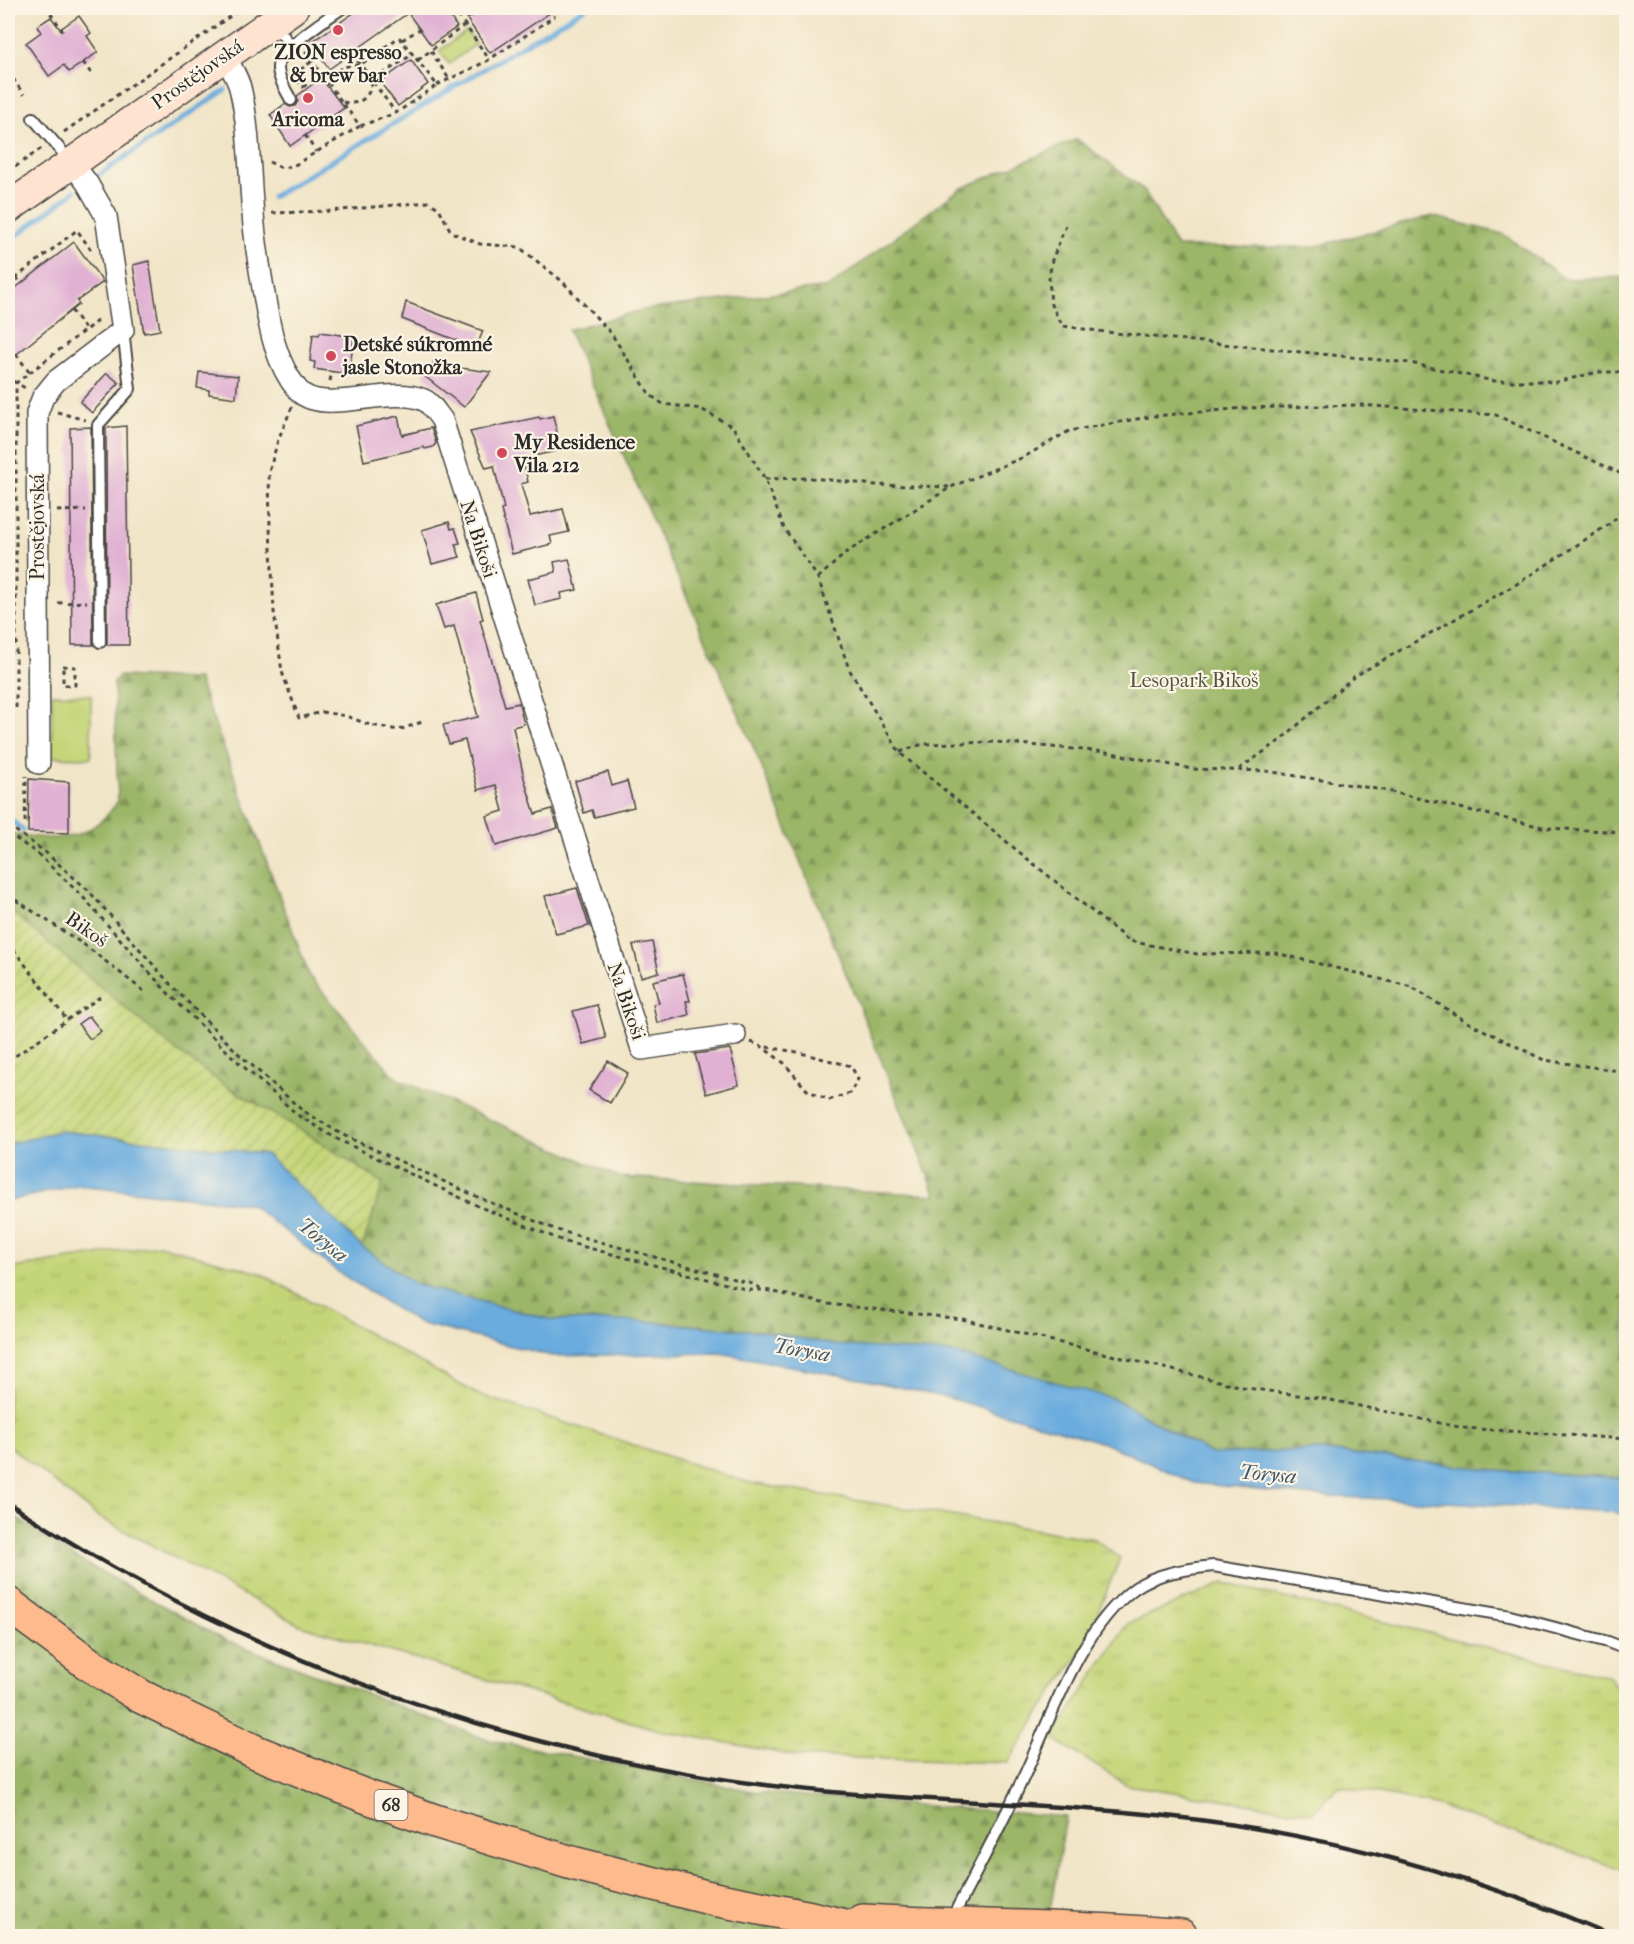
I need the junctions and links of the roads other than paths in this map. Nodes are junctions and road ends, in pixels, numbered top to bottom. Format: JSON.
{"nodes":[{"id":1,"x":342,"y":8,"type":"edge"},
{"id":2,"x":283,"y":15,"type":"edge"},
{"id":3,"x":296,"y":47,"type":"junction"},
{"id":4,"x":204,"y":57,"type":"junction"},
{"id":5,"x":291,"y":100,"type":"dead end"},
{"id":6,"x":33,"y":118,"type":"dead end"},
{"id":7,"x":72,"y":163,"type":"junction"},
{"id":8,"x":8,"y":208,"type":"edge"},
{"id":9,"x":123,"y":330,"type":"junction"},
{"id":10,"x":100,"y":642,"type":"dead end"},
{"id":11,"x":39,"y":758,"type":"road end"},
{"id":12,"x":735,"y":1035,"type":"road end"},
{"id":13,"x":8,"y":1604,"type":"edge"},
{"id":14,"x":1626,"y":1649,"type":"edge"},
{"id":15,"x":811,"y":1918,"type":"junction"},
{"id":16,"x":948,"y":1926,"type":"junction"},
{"id":17,"x":889,"y":1936,"type":"edge"},
{"id":18,"x":1181,"y":1936,"type":"edge"}],
"edges":[{"from":1,"to":3,"type":"lane"},
{"from":2,"to":3,"type":"lane"},
{"from":2,"to":4,"type":"street","name":"Prostějovská"},
{"from":3,"to":5,"type":"lane"},
{"from":4,"to":7,"type":"street","name":"Prostějovská"},
{"from":4,"to":12,"type":"street","name":"Na Bikoši"},
{"from":6,"to":7,"type":"lane"},
{"from":7,"to":8,"type":"street","name":"Prostějovská"},
{"from":7,"to":9,"type":"street"},
{"from":9,"to":10,"type":"lane"},
{"from":9,"to":11,"type":"street","name":"Prostějovská"},
{"from":13,"to":15,"type":"main road","number":"68"},
{"from":14,"to":16,"type":"lane"},
{"from":15,"to":16,"type":"main road","number":"68"},
{"from":15,"to":17,"type":"main road","number":"68"},
{"from":16,"to":18,"type":"main road","number":"68"}]}
